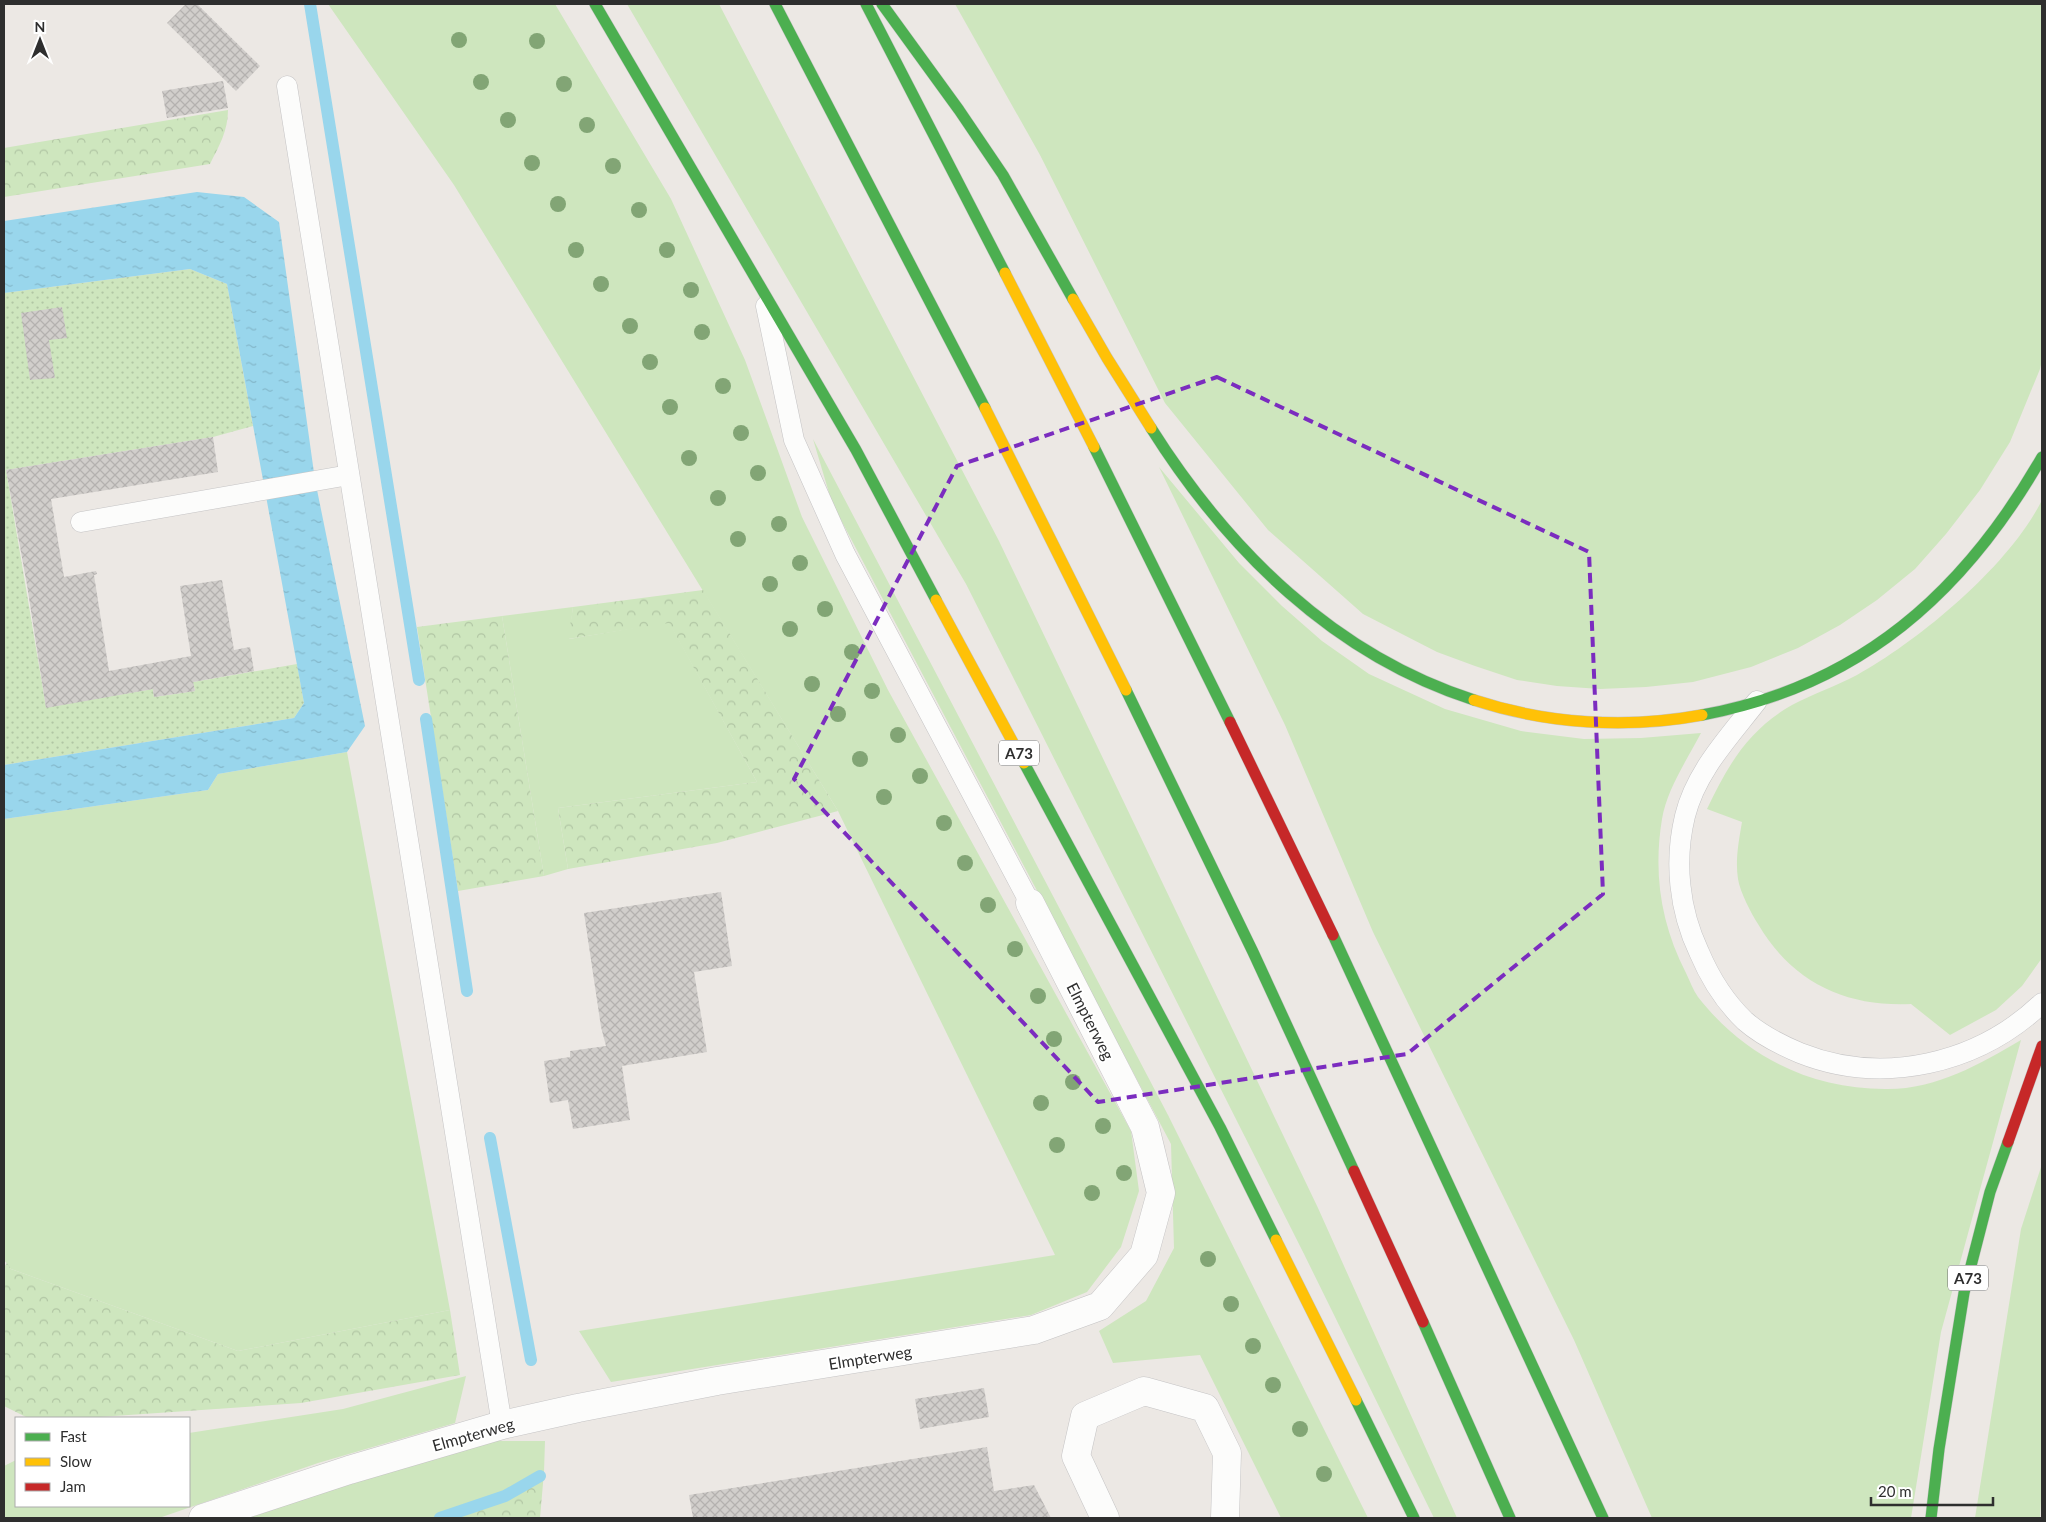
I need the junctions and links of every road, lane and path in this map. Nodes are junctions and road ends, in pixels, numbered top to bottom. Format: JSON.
{"nodes":[{"id":1,"x":594,"y":4,"type":"edge"},
{"id":2,"x":775,"y":4,"type":"edge"},
{"id":3,"x":866,"y":4,"type":"edge"},
{"id":4,"x":882,"y":4,"type":"edge"},
{"id":5,"x":287,"y":86,"type":"dead end"},
{"id":6,"x":762,"y":289,"type":"junction"},
{"id":7,"x":2042,"y":457,"type":"edge"},
{"id":8,"x":350,"y":475,"type":"junction"},
{"id":9,"x":81,"y":522,"type":"dead end"},
{"id":10,"x":1756,"y":701,"type":"junction"},
{"id":11,"x":1030,"y":904,"type":"joint"},
{"id":12,"x":2042,"y":1003,"type":"edge"},
{"id":13,"x":2042,"y":1046,"type":"edge"},
{"id":14,"x":502,"y":1425,"type":"junction"},
{"id":15,"x":204,"y":1518,"type":"edge"},
{"id":16,"x":1105,"y":1518,"type":"edge"},
{"id":17,"x":1225,"y":1518,"type":"edge"},
{"id":18,"x":1414,"y":1518,"type":"edge"},
{"id":19,"x":1510,"y":1518,"type":"edge"},
{"id":20,"x":1603,"y":1518,"type":"edge"},
{"id":21,"x":1931,"y":1518,"type":"edge"}],
"edges":[{"from":1,"to":6,"type":"highway","number":"A73"},
{"from":2,"to":19,"type":"highway"},
{"from":3,"to":20,"type":"highway"},
{"from":4,"to":10,"type":"highway"},
{"from":5,"to":8,"type":"lane"},
{"from":6,"to":11,"type":"lane"},
{"from":6,"to":18,"type":"highway","number":"A73"},
{"from":7,"to":10,"type":"highway"},
{"from":8,"to":9,"type":"lane"},
{"from":8,"to":14,"type":"lane"},
{"from":10,"to":12,"type":"lane"},
{"from":11,"to":14,"type":"street","name":"Elmpterweg"},
{"from":13,"to":21,"type":"highway","number":"A73"},
{"from":14,"to":15,"type":"street","name":"Elmpterweg"},
{"from":16,"to":17,"type":"street"}]}
